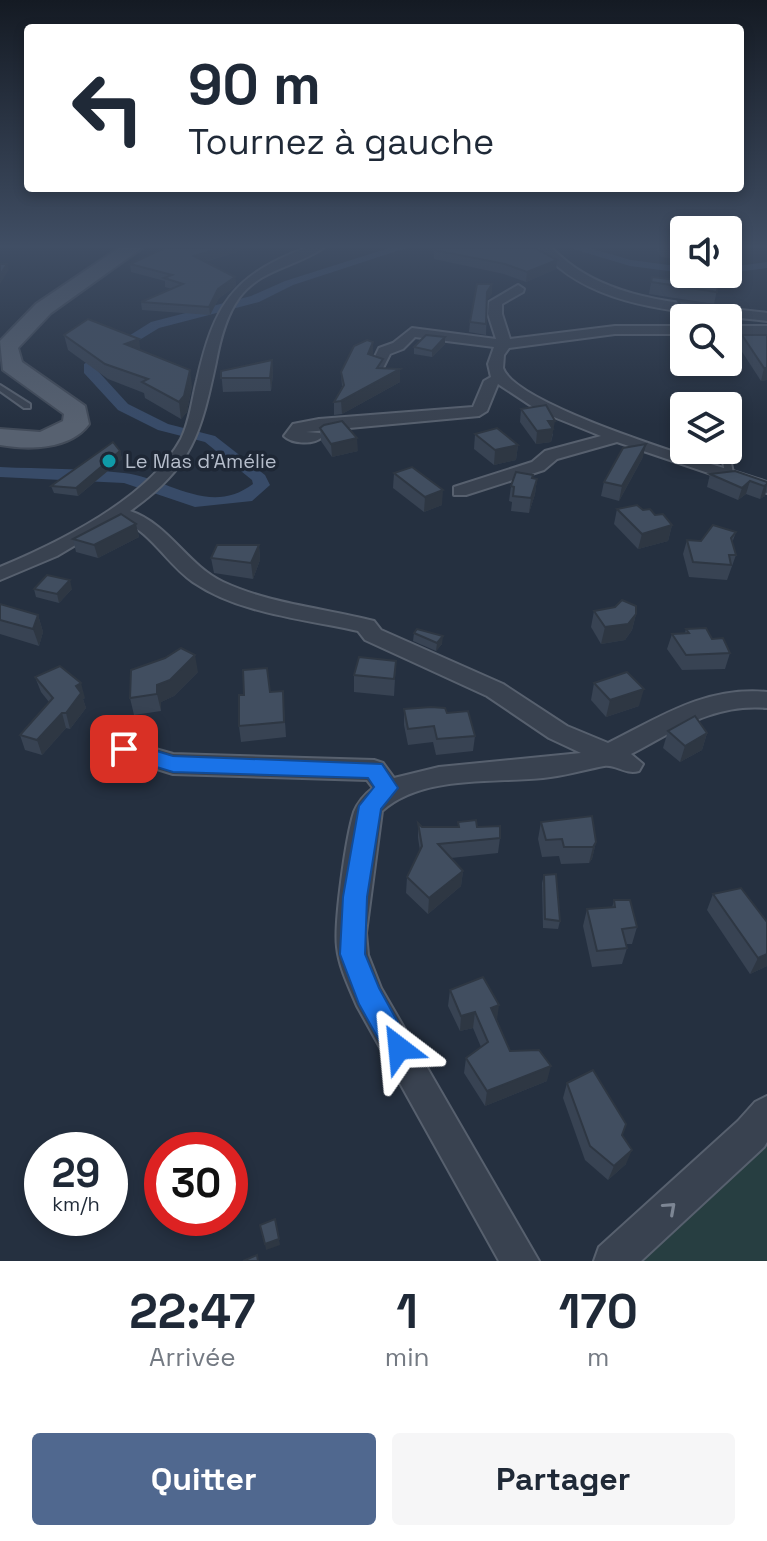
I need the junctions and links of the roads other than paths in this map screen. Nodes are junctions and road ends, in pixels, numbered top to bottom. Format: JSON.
{"nodes":[{"id":1,"x":47,"y":307,"type":"edge"},
{"id":2,"x":225,"y":307,"type":"edge"},
{"id":3,"x":496,"y":307,"type":"edge"},
{"id":4,"x":676,"y":307,"type":"edge"},
{"id":5,"x":767,"y":317,"type":"edge"},
{"id":6,"x":670,"y":330,"type":"edge"},
{"id":7,"x":742,"y":330,"type":"edge"},
{"id":8,"x":767,"y":330,"type":"edge"},
{"id":9,"x":505,"y":344,"type":"junction"},
{"id":10,"x":4,"y":361,"type":"edge"},
{"id":11,"x":378,"y":365,"type":"edge"},
{"id":12,"x":501,"y":379,"type":"junction"},
{"id":13,"x":0,"y":387,"type":"edge"},
{"id":14,"x":27,"y":406,"type":"dead end"},
{"id":15,"x":621,"y":436,"type":"junction"},
{"id":16,"x":0,"y":437,"type":"edge"},
{"id":17,"x":314,"y":437,"type":"dead end"},
{"id":18,"x":727,"y":464,"type":"edge"},
{"id":19,"x":729,"y":473,"type":"junction"},
{"id":20,"x":767,"y":488,"type":"edge"},
{"id":21,"x":460,"y":491,"type":"dead end"},
{"id":22,"x":120,"y":508,"type":"junction"},
{"id":23,"x":0,"y":574,"type":"edge"},
{"id":24,"x":767,"y":700,"type":"edge"},
{"id":25,"x":124,"y":749,"type":"dead end"},
{"id":26,"x":620,"y":759,"type":"junction"},
{"id":27,"x":387,"y":788,"type":"junction"},
{"id":28,"x":767,"y":1114,"type":"edge"},
{"id":29,"x":520,"y":1261,"type":"edge"},
{"id":30,"x":613,"y":1261,"type":"edge"}],
"edges":[{"from":1,"to":10,"type":"main road"},
{"from":2,"to":22,"type":"street"},
{"from":3,"to":9,"type":"street"},
{"from":4,"to":5,"type":"street"},
{"from":6,"to":9,"type":"street"},
{"from":7,"to":8,"type":"street"},
{"from":9,"to":11,"type":"street"},
{"from":9,"to":12,"type":"street"},
{"from":10,"to":16,"type":"main road"},
{"from":12,"to":15,"type":"street"},
{"from":12,"to":17,"type":"street"},
{"from":13,"to":14,"type":"lane"},
{"from":15,"to":19,"type":"street"},
{"from":15,"to":21,"type":"street"},
{"from":18,"to":19,"type":"lane"},
{"from":19,"to":20,"type":"street"},
{"from":22,"to":23,"type":"street"},
{"from":22,"to":26,"type":"street"},
{"from":24,"to":26,"type":"street"},
{"from":25,"to":27,"type":"street"},
{"from":26,"to":27,"type":"street"},
{"from":27,"to":29,"type":"street"},
{"from":30,"to":28,"type":"street","one_way":true}]}
